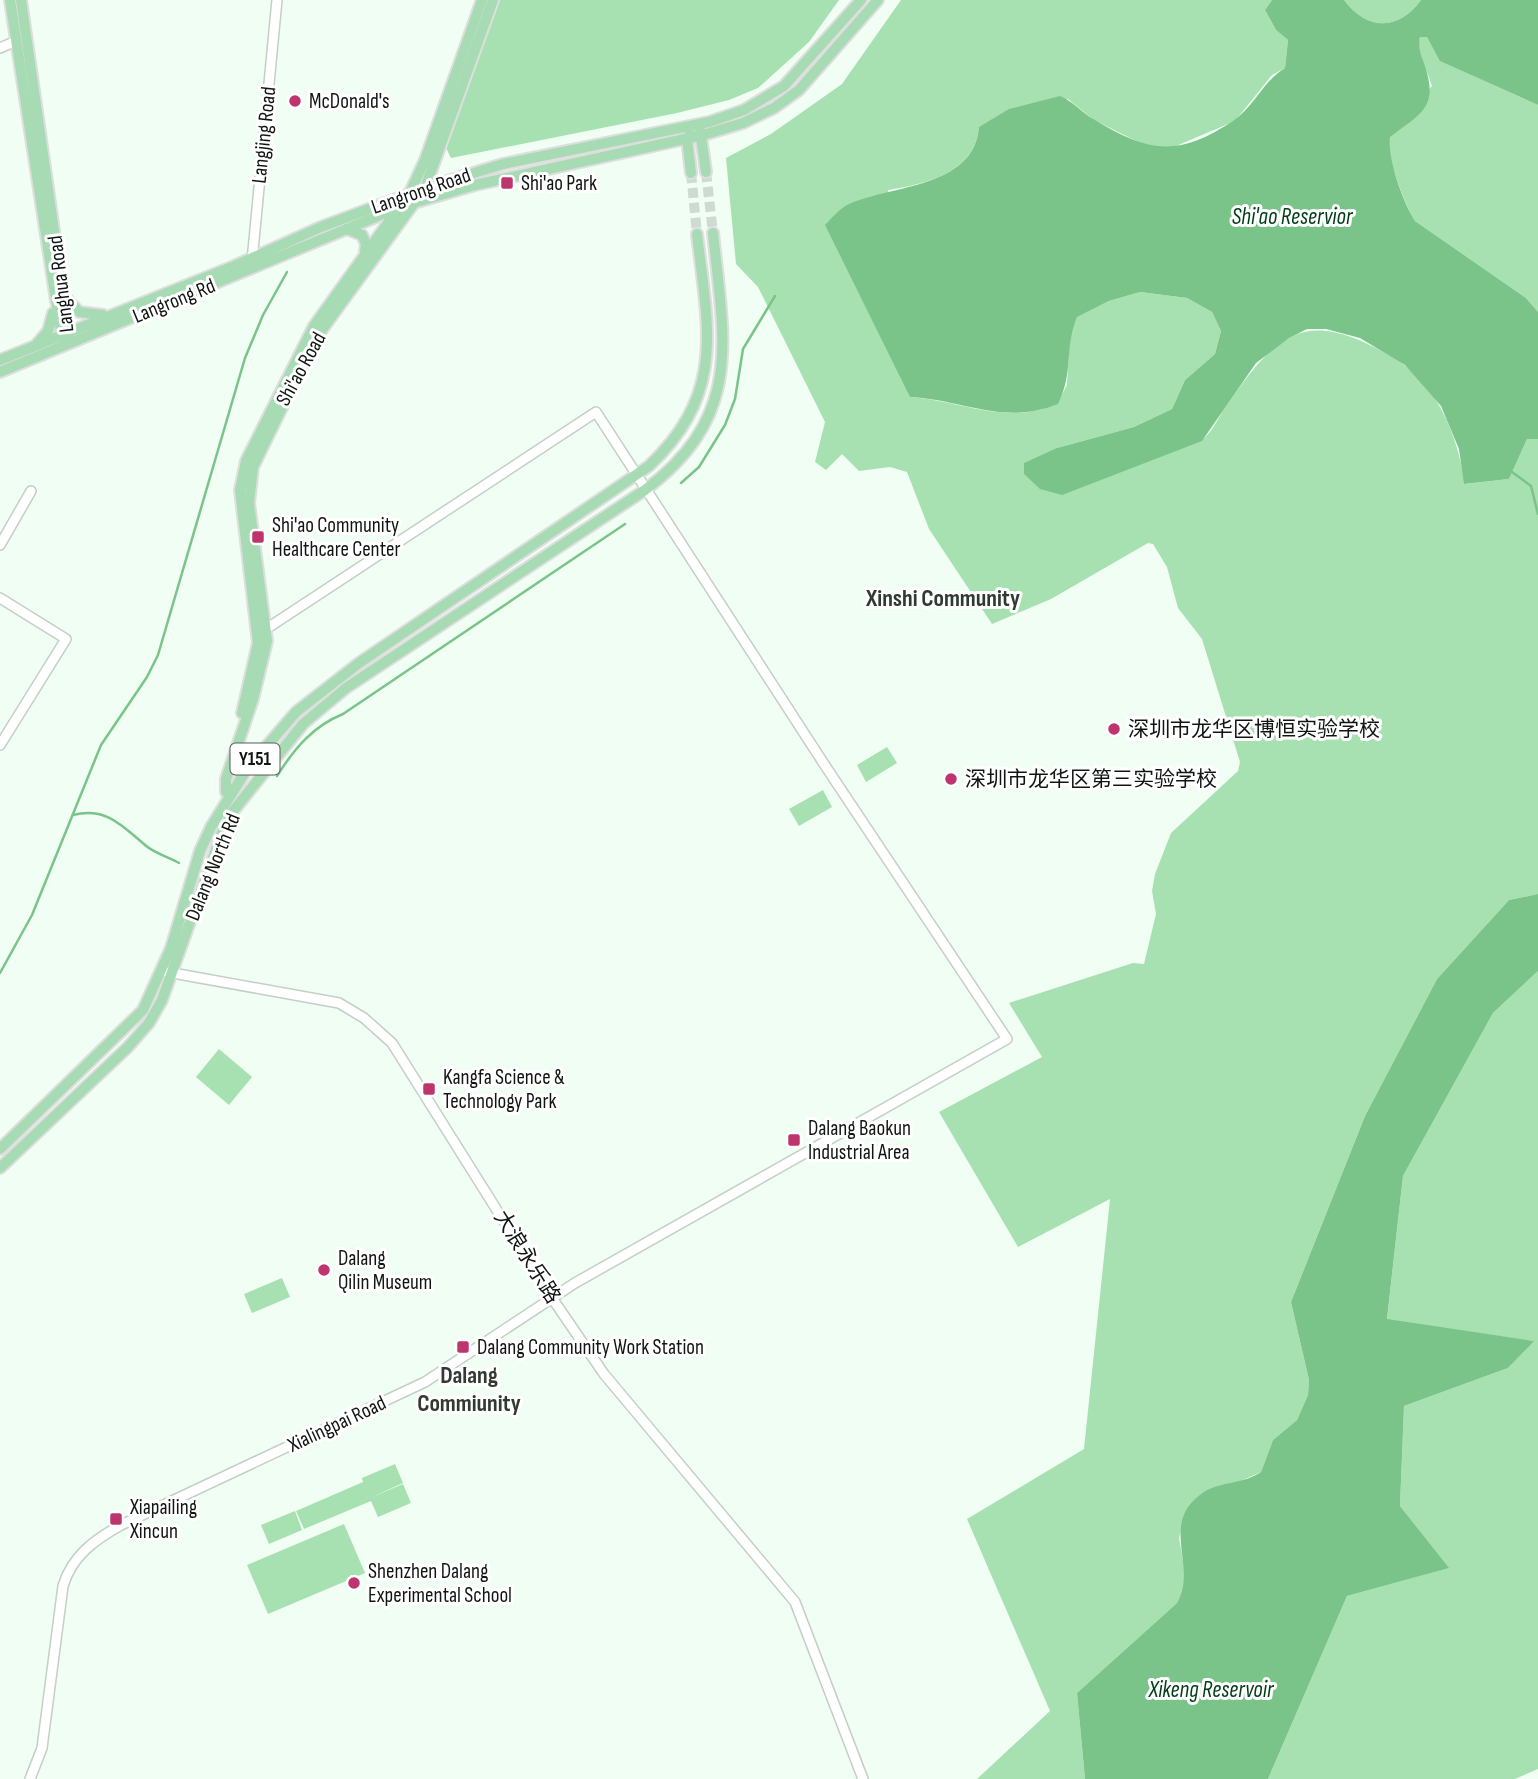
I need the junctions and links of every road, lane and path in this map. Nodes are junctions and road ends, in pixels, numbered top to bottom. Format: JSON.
{"nodes":[{"id":1,"x":10,"y":0,"type":"edge"},
{"id":2,"x":21,"y":0,"type":"edge"},
{"id":3,"x":277,"y":0,"type":"edge"},
{"id":4,"x":482,"y":0,"type":"edge"},
{"id":5,"x":493,"y":0,"type":"edge"},
{"id":6,"x":861,"y":0,"type":"edge"},
{"id":7,"x":878,"y":0,"type":"edge"},
{"id":8,"x":16,"y":41,"type":"junction"},
{"id":9,"x":0,"y":48,"type":"edge"},
{"id":10,"x":696,"y":124,"type":"junction"},
{"id":11,"x":703,"y":135,"type":"junction"},
{"id":12,"x":687,"y":139,"type":"junction"},
{"id":13,"x":706,"y":172,"type":"tunnel mouth"},
{"id":14,"x":691,"y":173,"type":"tunnel mouth"},
{"id":15,"x":425,"y":188,"type":"junction"},
{"id":16,"x":413,"y":198,"type":"junction"},
{"id":17,"x":400,"y":207,"type":"junction"},
{"id":18,"x":347,"y":229,"type":"junction"},
{"id":19,"x":713,"y":233,"type":"tunnel mouth"},
{"id":20,"x":697,"y":234,"type":"tunnel mouth"},
{"id":21,"x":365,"y":253,"type":"junction"},
{"id":22,"x":281,"y":257,"type":"joint"},
{"id":23,"x":252,"y":264,"type":"junction"},
{"id":24,"x":59,"y":296,"type":"junction"},
{"id":25,"x":113,"y":314,"type":"junction"},
{"id":26,"x":65,"y":338,"type":"junction"},
{"id":27,"x":34,"y":346,"type":"junction"},
{"id":28,"x":0,"y":360,"type":"edge"},
{"id":29,"x":0,"y":372,"type":"edge"},
{"id":30,"x":636,"y":475,"type":"junction"},
{"id":31,"x":645,"y":490,"type":"junction"},
{"id":32,"x":31,"y":491,"type":"dead end"},
{"id":33,"x":0,"y":545,"type":"edge"},
{"id":34,"x":0,"y":598,"type":"edge"},
{"id":35,"x":262,"y":632,"type":"junction"},
{"id":36,"x":0,"y":746,"type":"edge"},
{"id":37,"x":230,"y":795,"type":"junction"},
{"id":38,"x":166,"y":972,"type":"junction"},
{"id":39,"x":0,"y":1149,"type":"edge"},
{"id":40,"x":0,"y":1168,"type":"edge"},
{"id":41,"x":552,"y":1298,"type":"junction"},
{"id":42,"x":30,"y":1779,"type":"edge"},
{"id":43,"x":863,"y":1779,"type":"edge"}],
"edges":[{"from":1,"to":8,"type":"main road","name":"Langhua Road"},
{"from":2,"to":24,"type":"main road","name":"Langhua Road"},
{"from":3,"to":23,"type":"street","name":"Langjing Road"},
{"from":4,"to":16,"type":"main road","name":"Shi'ao Road"},
{"from":5,"to":15,"type":"main road"},
{"from":6,"to":10,"type":"main road","name":"Langrong Road"},
{"from":7,"to":11,"type":"main road","name":"Langrong Road"},
{"from":8,"to":9,"type":"street"},
{"from":8,"to":24,"type":"main road","name":"Langhua Road"},
{"from":10,"to":11,"type":"main road"},
{"from":10,"to":12,"type":"main road"},
{"from":10,"to":15,"type":"main road","name":"Langrong Road"},
{"from":11,"to":12,"type":"main road","name":"Langrong Road"},
{"from":11,"to":13,"type":"main road"},
{"from":12,"to":14,"type":"main road"},
{"from":12,"to":16,"type":"main road","name":"Langrong Road"},
{"from":15,"to":16,"type":"main road","name":"Langrong Road"},
{"from":16,"to":17,"type":"main road","name":"Shi'ao Road"},
{"from":16,"to":23,"type":"main road","name":"Langrong Road"},
{"from":16,"to":35,"type":"main road","name":"Shi'ao Road"},
{"from":17,"to":18,"type":"main road","name":"Langrong Road"},
{"from":17,"to":21,"type":"main road","name":"Shi'ao Road"},
{"from":18,"to":21,"type":"main road"},
{"from":18,"to":22,"type":"main road","name":"Langrong Road"},
{"from":19,"to":31,"type":"main road","name":"Dalang North Rd"},
{"from":20,"to":30,"type":"main road","name":"Dalang North Rd"},
{"from":21,"to":35,"type":"main road","name":"Shi'ao Road"},
{"from":22,"to":23,"type":"main road","name":"Langrong Rd"},
{"from":23,"to":25,"type":"main road","name":"Langrong Road"},
{"from":23,"to":26,"type":"main road","name":"Langrong Rd"},
{"from":24,"to":25,"type":"main road"},
{"from":24,"to":26,"type":"main road","name":"Langhua Road"},
{"from":24,"to":27,"type":"main road"},
{"from":25,"to":26,"type":"main road","name":"Langrong Road"},
{"from":26,"to":27,"type":"main road","name":"Langrong Road"},
{"from":26,"to":29,"type":"main road","name":"Langrong Road"},
{"from":27,"to":28,"type":"main road","name":"Langrong Road"},
{"from":30,"to":31,"type":"street"},
{"from":30,"to":35,"type":"street"},
{"from":30,"to":37,"type":"main road","name":"Dalang North Rd","number":"Y151"},
{"from":31,"to":38,"type":"main road","name":"Dalang North Rd","number":"Y151"},
{"from":31,"to":41,"type":"street","name":"Xialingpai Road"},
{"from":32,"to":33,"type":"street"},
{"from":34,"to":36,"type":"street"},
{"from":35,"to":37,"type":"main road","name":"Shi'ao Road"},
{"from":37,"to":38,"type":"main road","name":"Dalang North Rd","number":"Y151"},
{"from":38,"to":39,"type":"main road","name":"Dalang North Rd","number":"Y151"},
{"from":38,"to":40,"type":"main road","name":"Dalang North Rd","number":"Y151"},
{"from":38,"to":41,"type":"street","name":"大浪永乐路"},
{"from":41,"to":42,"type":"street","name":"Xialingpai Road"},
{"from":41,"to":43,"type":"street","name":"大浪永乐路"}]}
